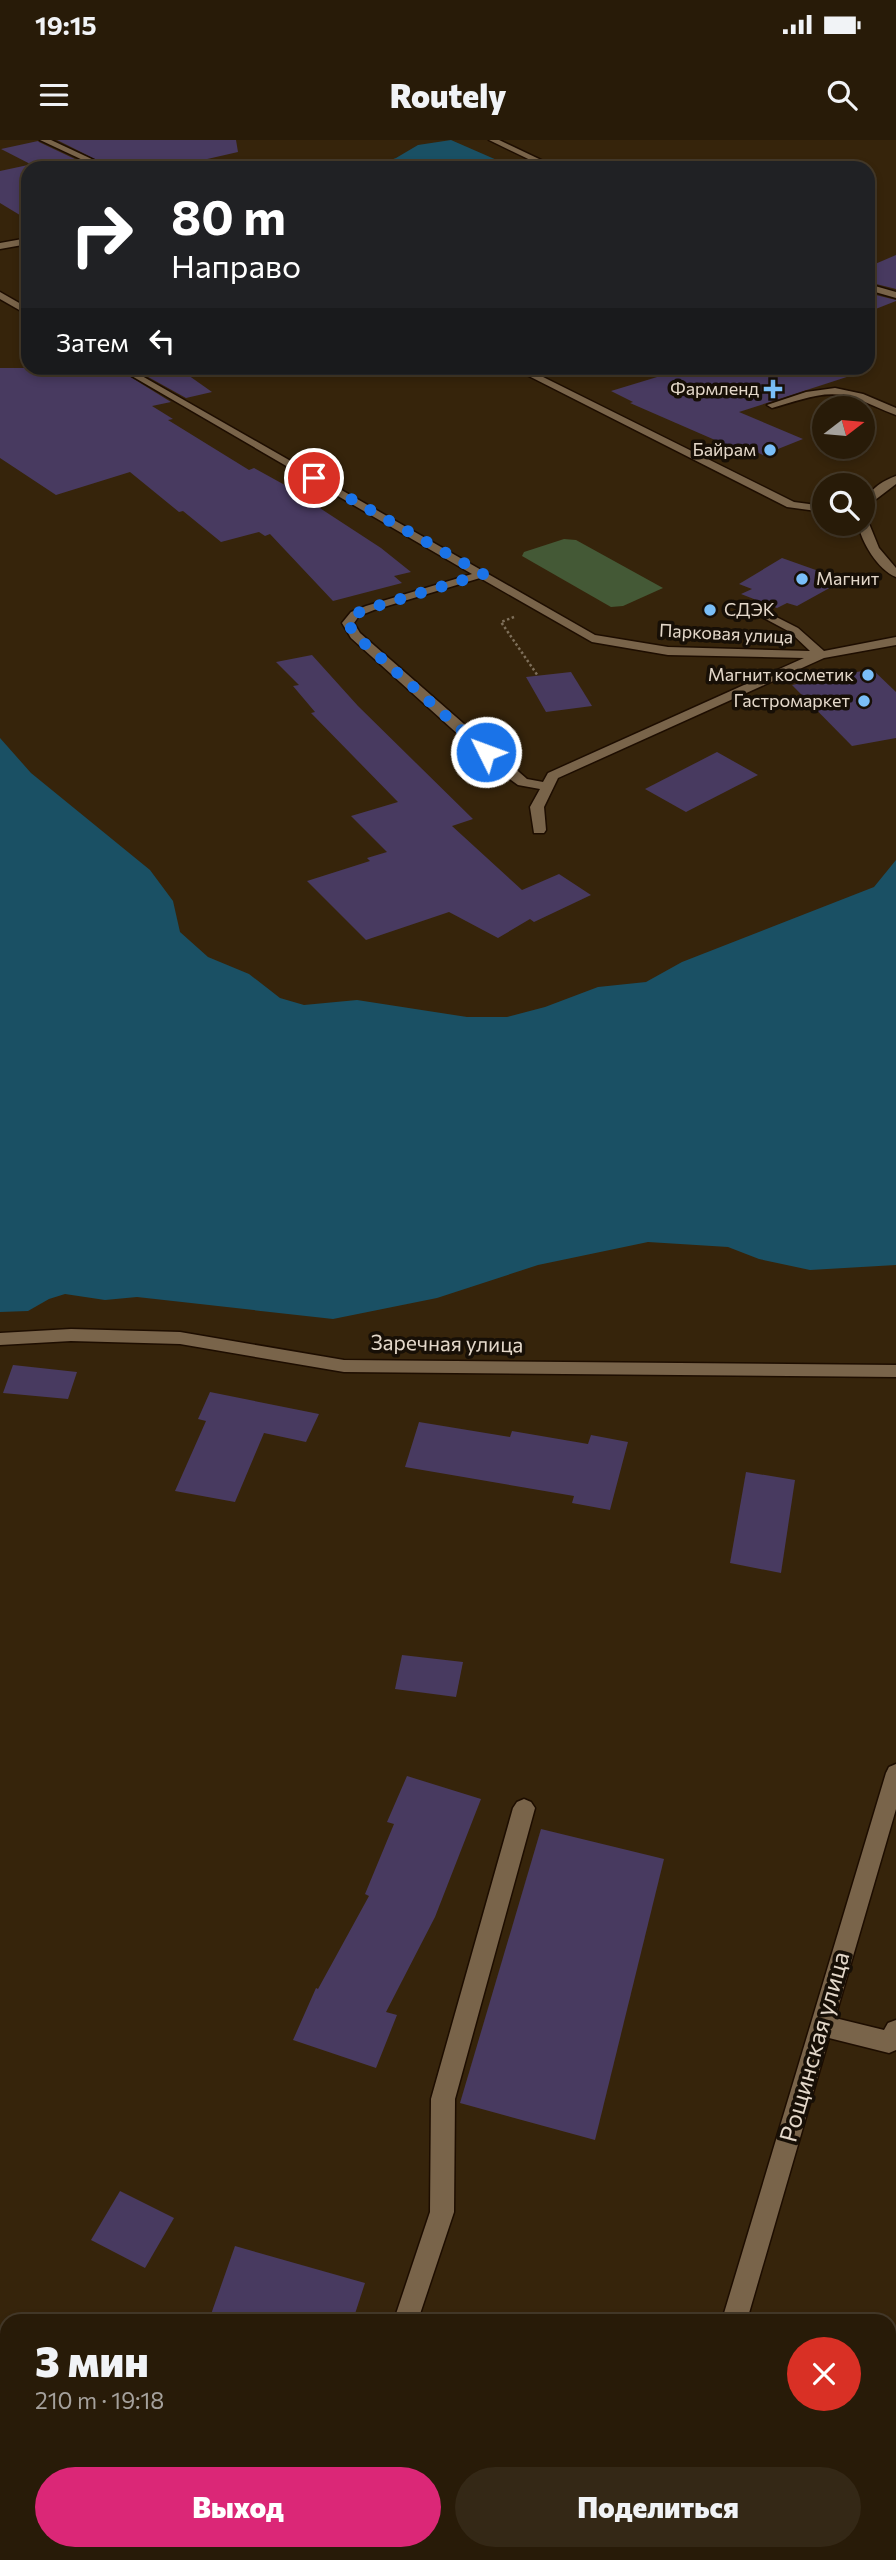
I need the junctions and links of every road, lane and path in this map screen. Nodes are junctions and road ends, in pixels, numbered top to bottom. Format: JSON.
{"nodes":[{"id":1,"x":44,"y":140,"type":"edge"},
{"id":2,"x":493,"y":140,"type":"edge"},
{"id":3,"x":91,"y":161,"type":"edge"},
{"id":4,"x":539,"y":161,"type":"edge"},
{"id":5,"x":21,"y":242,"type":"edge"},
{"id":6,"x":0,"y":246,"type":"edge"},
{"id":7,"x":875,"y":289,"type":"edge"},
{"id":8,"x":0,"y":295,"type":"edge"},
{"id":9,"x":896,"y":295,"type":"edge"},
{"id":10,"x":21,"y":308,"type":"edge"},
{"id":11,"x":134,"y":375,"type":"edge"},
{"id":12,"x":532,"y":375,"type":"edge"},
{"id":13,"x":772,"y":405,"type":"dead end"},
{"id":14,"x":896,"y":412,"type":"edge"},
{"id":15,"x":896,"y":479,"type":"edge"},
{"id":16,"x":875,"y":494,"type":"edge"},
{"id":17,"x":812,"y":508,"type":"edge"},
{"id":18,"x":866,"y":536,"type":"edge"},
{"id":19,"x":871,"y":544,"type":"junction"},
{"id":20,"x":896,"y":555,"type":"edge"},
{"id":21,"x":483,"y":574,"type":"junction"},
{"id":22,"x":896,"y":574,"type":"edge"},
{"id":23,"x":749,"y":606,"type":"dead end"},
{"id":24,"x":541,"y":608,"type":"junction"},
{"id":25,"x":896,"y":641,"type":"edge"},
{"id":26,"x":821,"y":655,"type":"junction"},
{"id":27,"x":538,"y":676,"type":"dead end"},
{"id":28,"x":547,"y":788,"type":"junction"},
{"id":29,"x":539,"y":830,"type":"dead end"},
{"id":30,"x":0,"y":1339,"type":"edge"},
{"id":31,"x":896,"y":1371,"type":"edge"},
{"id":32,"x":896,"y":1773,"type":"edge"},
{"id":33,"x":524,"y":1808,"type":"dead end"},
{"id":34,"x":821,"y":2025,"type":"junction"},
{"id":35,"x":894,"y":2042,"type":"edge"},
{"id":36,"x":408,"y":2314,"type":"edge"},
{"id":37,"x":736,"y":2314,"type":"edge"}],
"edges":[{"from":1,"to":3,"type":"street"},
{"from":2,"to":4,"type":"street"},
{"from":5,"to":6,"type":"street"},
{"from":7,"to":9,"type":"street"},
{"from":8,"to":10,"type":"street"},
{"from":11,"to":21,"type":"street","name":"Парковая улица"},
{"from":12,"to":17,"type":"street"},
{"from":13,"to":14,"type":"street"},
{"from":15,"to":16,"type":"street"},
{"from":18,"to":19,"type":"street"},
{"from":19,"to":20,"type":"street"},
{"from":19,"to":22,"type":"street"},
{"from":21,"to":24,"type":"street","name":"Парковая улица"},
{"from":21,"to":28,"type":"street"},
{"from":23,"to":26,"type":"street"},
{"from":24,"to":26,"type":"street","name":"Парковая улица"},
{"from":24,"to":27,"type":"path"},
{"from":25,"to":26,"type":"street","name":"Парковая улица"},
{"from":26,"to":28,"type":"street"},
{"from":28,"to":29,"type":"street"},
{"from":30,"to":31,"type":"street","name":"Заречная улица"},
{"from":32,"to":34,"type":"street","name":"Рощинская улица"},
{"from":33,"to":36,"type":"street"},
{"from":34,"to":35,"type":"street"},
{"from":34,"to":37,"type":"street","name":"Рощинская улица"}]}
